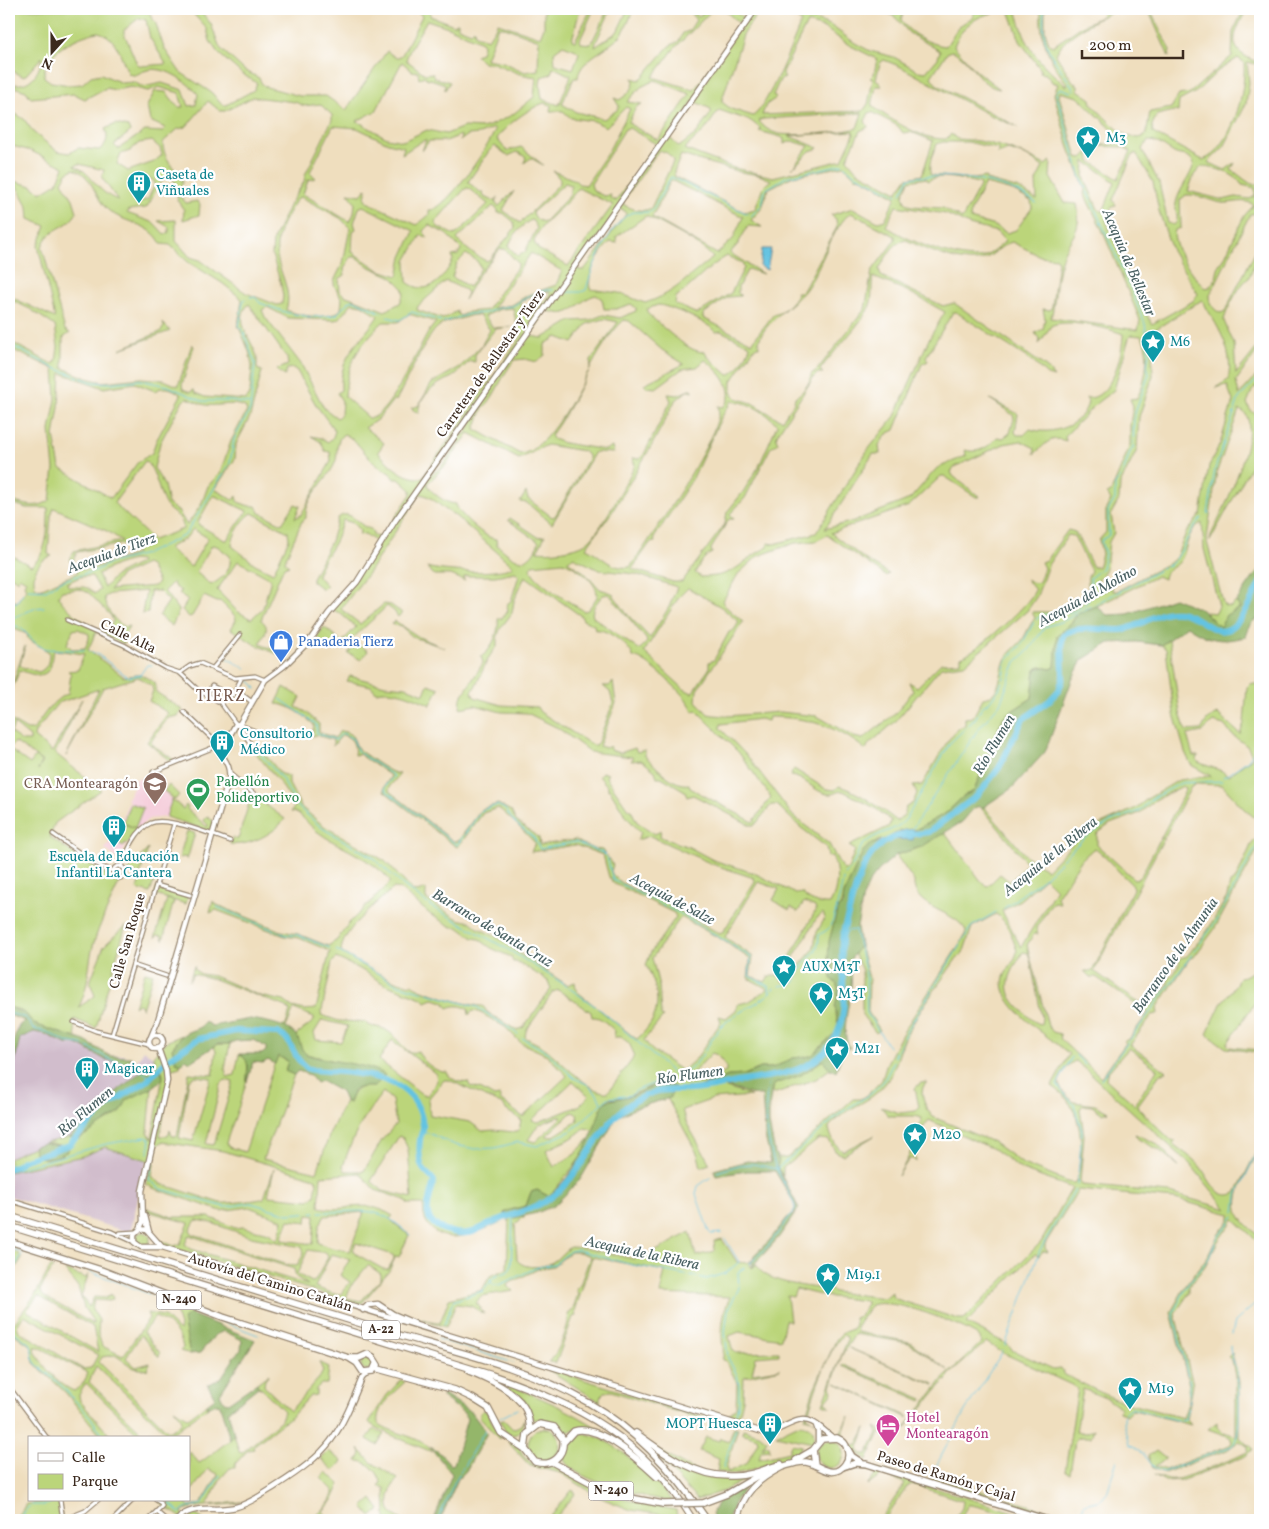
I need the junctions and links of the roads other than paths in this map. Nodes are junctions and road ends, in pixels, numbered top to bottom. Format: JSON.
{"nodes":[{"id":1,"x":756,"y":9,"type":"edge"},
{"id":2,"x":67,"y":620,"type":"dead end"},
{"id":3,"x":240,"y":635,"type":"dead end"},
{"id":4,"x":212,"y":668,"type":"junction"},
{"id":5,"x":180,"y":673,"type":"junction"},
{"id":6,"x":241,"y":679,"type":"junction"},
{"id":7,"x":265,"y":680,"type":"junction"},
{"id":8,"x":236,"y":690,"type":"junction"},
{"id":9,"x":206,"y":693,"type":"junction"},
{"id":10,"x":227,"y":694,"type":"junction"},
{"id":11,"x":220,"y":702,"type":"junction"},
{"id":12,"x":253,"y":702,"type":"junction"},
{"id":13,"x":184,"y":712,"type":"dead end"},
{"id":14,"x":237,"y":724,"type":"junction"},
{"id":15,"x":262,"y":734,"type":"dead end"},
{"id":16,"x":250,"y":743,"type":"dead end"},
{"id":17,"x":218,"y":745,"type":"junction"},
{"id":18,"x":153,"y":772,"type":"dead end"},
{"id":19,"x":230,"y":774,"type":"junction"},
{"id":20,"x":258,"y":797,"type":"dead end"},
{"id":21,"x":174,"y":824,"type":"junction"},
{"id":22,"x":53,"y":834,"type":"dead end"},
{"id":23,"x":212,"y":835,"type":"junction"},
{"id":24,"x":230,"y":841,"type":"dead end"},
{"id":25,"x":121,"y":867,"type":"junction"},
{"id":26,"x":112,"y":871,"type":"junction"},
{"id":27,"x":156,"y":885,"type":"junction"},
{"id":28,"x":190,"y":895,"type":"dead end"},
{"id":29,"x":132,"y":965,"type":"junction"},
{"id":30,"x":166,"y":976,"type":"dead end"},
{"id":31,"x":158,"y":1020,"type":"junction"},
{"id":32,"x":74,"y":1022,"type":"dead end"},
{"id":33,"x":112,"y":1035,"type":"junction"},
{"id":34,"x":151,"y":1037,"type":"junction"},
{"id":35,"x":160,"y":1037,"type":"junction"},
{"id":36,"x":149,"y":1044,"type":"junction"},
{"id":37,"x":159,"y":1050,"type":"junction"},
{"id":38,"x":9,"y":1200,"type":"edge"},
{"id":39,"x":142,"y":1211,"type":"junction"},
{"id":40,"x":9,"y":1216,"type":"edge"},
{"id":41,"x":9,"y":1226,"type":"edge"},
{"id":42,"x":138,"y":1230,"type":"junction"},
{"id":43,"x":112,"y":1232,"type":"junction"},
{"id":44,"x":149,"y":1232,"type":"junction"},
{"id":45,"x":152,"y":1238,"type":"junction"},
{"id":46,"x":9,"y":1240,"type":"edge"},
{"id":47,"x":134,"y":1242,"type":"junction"},
{"id":48,"x":146,"y":1247,"type":"junction"},
{"id":49,"x":162,"y":1248,"type":"junction"},
{"id":50,"x":363,"y":1310,"type":"junction"},
{"id":51,"x":424,"y":1328,"type":"junction"},
{"id":52,"x":375,"y":1339,"type":"junction"},
{"id":53,"x":358,"y":1361,"type":"junction"},
{"id":54,"x":376,"y":1366,"type":"junction"},
{"id":55,"x":363,"y":1374,"type":"junction"},
{"id":56,"x":9,"y":1387,"type":"edge"},
{"id":57,"x":591,"y":1404,"type":"junction"},
{"id":58,"x":815,"y":1424,"type":"junction"},
{"id":59,"x":530,"y":1430,"type":"junction"},
{"id":60,"x":46,"y":1436,"type":"edge"},
{"id":61,"x":526,"y":1436,"type":"junction"},
{"id":62,"x":832,"y":1436,"type":"junction"},
{"id":63,"x":510,"y":1439,"type":"junction"},
{"id":64,"x":564,"y":1442,"type":"junction"},
{"id":65,"x":818,"y":1442,"type":"junction"},
{"id":66,"x":847,"y":1448,"type":"junction"},
{"id":67,"x":525,"y":1449,"type":"junction"},
{"id":68,"x":813,"y":1450,"type":"junction"},
{"id":69,"x":559,"y":1456,"type":"junction"},
{"id":70,"x":805,"y":1460,"type":"junction"},
{"id":71,"x":552,"y":1462,"type":"junction"},
{"id":72,"x":815,"y":1464,"type":"junction"},
{"id":73,"x":866,"y":1464,"type":"junction"},
{"id":74,"x":562,"y":1466,"type":"junction"},
{"id":75,"x":782,"y":1466,"type":"junction"},
{"id":76,"x":843,"y":1467,"type":"junction"},
{"id":77,"x":60,"y":1502,"type":"edge"},
{"id":78,"x":96,"y":1502,"type":"edge"},
{"id":79,"x":131,"y":1502,"type":"edge"},
{"id":80,"x":159,"y":1502,"type":"edge"},
{"id":81,"x":686,"y":1508,"type":"junction"},
{"id":82,"x":157,"y":1512,"type":"junction"},
{"id":83,"x":180,"y":1516,"type":"joint"},
{"id":84,"x":63,"y":1520,"type":"edge"},
{"id":85,"x":113,"y":1520,"type":"edge"},
{"id":86,"x":148,"y":1520,"type":"edge"},
{"id":87,"x":166,"y":1520,"type":"edge"},
{"id":88,"x":176,"y":1520,"type":"edge"},
{"id":89,"x":693,"y":1520,"type":"edge"},
{"id":90,"x":707,"y":1520,"type":"edge"},
{"id":91,"x":737,"y":1520,"type":"edge"},
{"id":92,"x":1048,"y":1520,"type":"edge"}],
"edges":[{"from":1,"to":7,"type":"street","name":"Carretera de Bellestar y Tierz"},
{"from":2,"to":5,"type":"street","name":"Calle Alta"},
{"from":3,"to":4,"type":"street"},
{"from":4,"to":5,"type":"street"},
{"from":4,"to":6,"type":"street"},
{"from":5,"to":9,"type":"street","name":"Calle Alta"},
{"from":6,"to":7,"type":"street"},
{"from":6,"to":8,"type":"street"},
{"from":7,"to":12,"type":"street","name":"Carretera de Bellestar y Tierz"},
{"from":8,"to":10,"type":"street"},
{"from":8,"to":12,"type":"street"},
{"from":9,"to":10,"type":"street"},
{"from":9,"to":11,"type":"street","name":"Calle Alta"},
{"from":10,"to":11,"type":"street"},
{"from":11,"to":14,"type":"street","name":"Calle Alta"},
{"from":12,"to":14,"type":"street","name":"Carretera de Bellestar y Tierz"},
{"from":13,"to":17,"type":"street"},
{"from":14,"to":15,"type":"street"},
{"from":14,"to":16,"type":"street","name":"Calle Alta"},
{"from":14,"to":17,"type":"street","name":"Carretera de Bellestar y Tierz"},
{"from":17,"to":18,"type":"street"},
{"from":17,"to":19,"type":"street"},
{"from":19,"to":20,"type":"street"},
{"from":19,"to":23,"type":"street"},
{"from":21,"to":23,"type":"street"},
{"from":21,"to":25,"type":"street"},
{"from":21,"to":27,"type":"street","name":"Calle San Roque"},
{"from":22,"to":26,"type":"street"},
{"from":23,"to":24,"type":"street"},
{"from":23,"to":31,"type":"street"},
{"from":25,"to":26,"type":"street"},
{"from":25,"to":26,"type":"street"},
{"from":27,"to":28,"type":"street"},
{"from":27,"to":29,"type":"street","name":"Calle San Roque"},
{"from":29,"to":30,"type":"street"},
{"from":29,"to":33,"type":"street","name":"Calle San Roque"},
{"from":31,"to":34,"type":"street"},
{"from":31,"to":35,"type":"street"},
{"from":32,"to":33,"type":"street"},
{"from":33,"to":36,"type":"street"},
{"from":34,"to":35,"type":"street"},
{"from":34,"to":36,"type":"street"},
{"from":35,"to":37,"type":"street"},
{"from":36,"to":37,"type":"street"},
{"from":37,"to":39,"type":"street"},
{"from":38,"to":43,"type":"street"},
{"from":39,"to":42,"type":"street"},
{"from":39,"to":44,"type":"street"},
{"from":40,"to":57,"type":"highway","name":"Autovía del Camino Catalán","number":"A-22"},
{"from":41,"to":52,"type":"highway","name":"Autovía del Camino Catalán","number":"A-22"},
{"from":42,"to":43,"type":"street"},
{"from":42,"to":44,"type":"street"},
{"from":42,"to":47,"type":"street"},
{"from":43,"to":47,"type":"street"},
{"from":44,"to":45,"type":"street"},
{"from":45,"to":48,"type":"street"},
{"from":45,"to":49,"type":"street"},
{"from":46,"to":53,"type":"highway","number":"N-240"},
{"from":47,"to":48,"type":"street"},
{"from":48,"to":49,"type":"street"},
{"from":49,"to":50,"type":"street"},
{"from":50,"to":51,"type":"street"},
{"from":50,"to":51,"type":"street"},
{"from":51,"to":58,"type":"street"},
{"from":52,"to":59,"type":"highway"},
{"from":52,"to":81,"type":"highway","name":"Autovía del Camino Catalán","number":"A-22"},
{"from":53,"to":54,"type":"highway","number":"N-240"},
{"from":53,"to":55,"type":"highway"},
{"from":54,"to":55,"type":"highway"},
{"from":54,"to":63,"type":"highway","number":"N-240"},
{"from":55,"to":83,"type":"street"},
{"from":56,"to":60,"type":"street"},
{"from":57,"to":75,"type":"highway"},
{"from":57,"to":90,"type":"highway","name":"Autovía del Camino Catalán","number":"A-22"},
{"from":58,"to":62,"type":"street"},
{"from":58,"to":65,"type":"street"},
{"from":59,"to":61,"type":"highway"},
{"from":59,"to":64,"type":"highway"},
{"from":61,"to":63,"type":"highway"},
{"from":61,"to":67,"type":"highway"},
{"from":62,"to":65,"type":"highway"},
{"from":62,"to":66,"type":"highway"},
{"from":63,"to":67,"type":"highway","number":"N-240"},
{"from":64,"to":69,"type":"highway"},
{"from":64,"to":81,"type":"highway"},
{"from":65,"to":68,"type":"highway"},
{"from":66,"to":73,"type":"main road"},
{"from":66,"to":76,"type":"highway"},
{"from":67,"to":71,"type":"highway","number":"N-240"},
{"from":68,"to":70,"type":"highway"},
{"from":68,"to":72,"type":"highway"},
{"from":69,"to":71,"type":"highway"},
{"from":69,"to":74,"type":"highway"},
{"from":70,"to":72,"type":"highway"},
{"from":70,"to":75,"type":"highway","number":"N-240"},
{"from":71,"to":74,"type":"highway","number":"N-240"},
{"from":72,"to":76,"type":"highway"},
{"from":73,"to":76,"type":"main road"},
{"from":73,"to":92,"type":"main road","name":"Paseo de Ramón y Cajal"},
{"from":74,"to":75,"type":"highway","number":"N-240","bridge":true},
{"from":75,"to":91,"type":"highway"},
{"from":77,"to":84,"type":"street"},
{"from":78,"to":84,"type":"street"},
{"from":79,"to":85,"type":"street"},
{"from":80,"to":82,"type":"street"},
{"from":81,"to":89,"type":"highway","name":"Autovía del Camino Catalán","number":"A-22"},
{"from":82,"to":86,"type":"street"},
{"from":82,"to":87,"type":"street"},
{"from":83,"to":88,"type":"street"}]}
